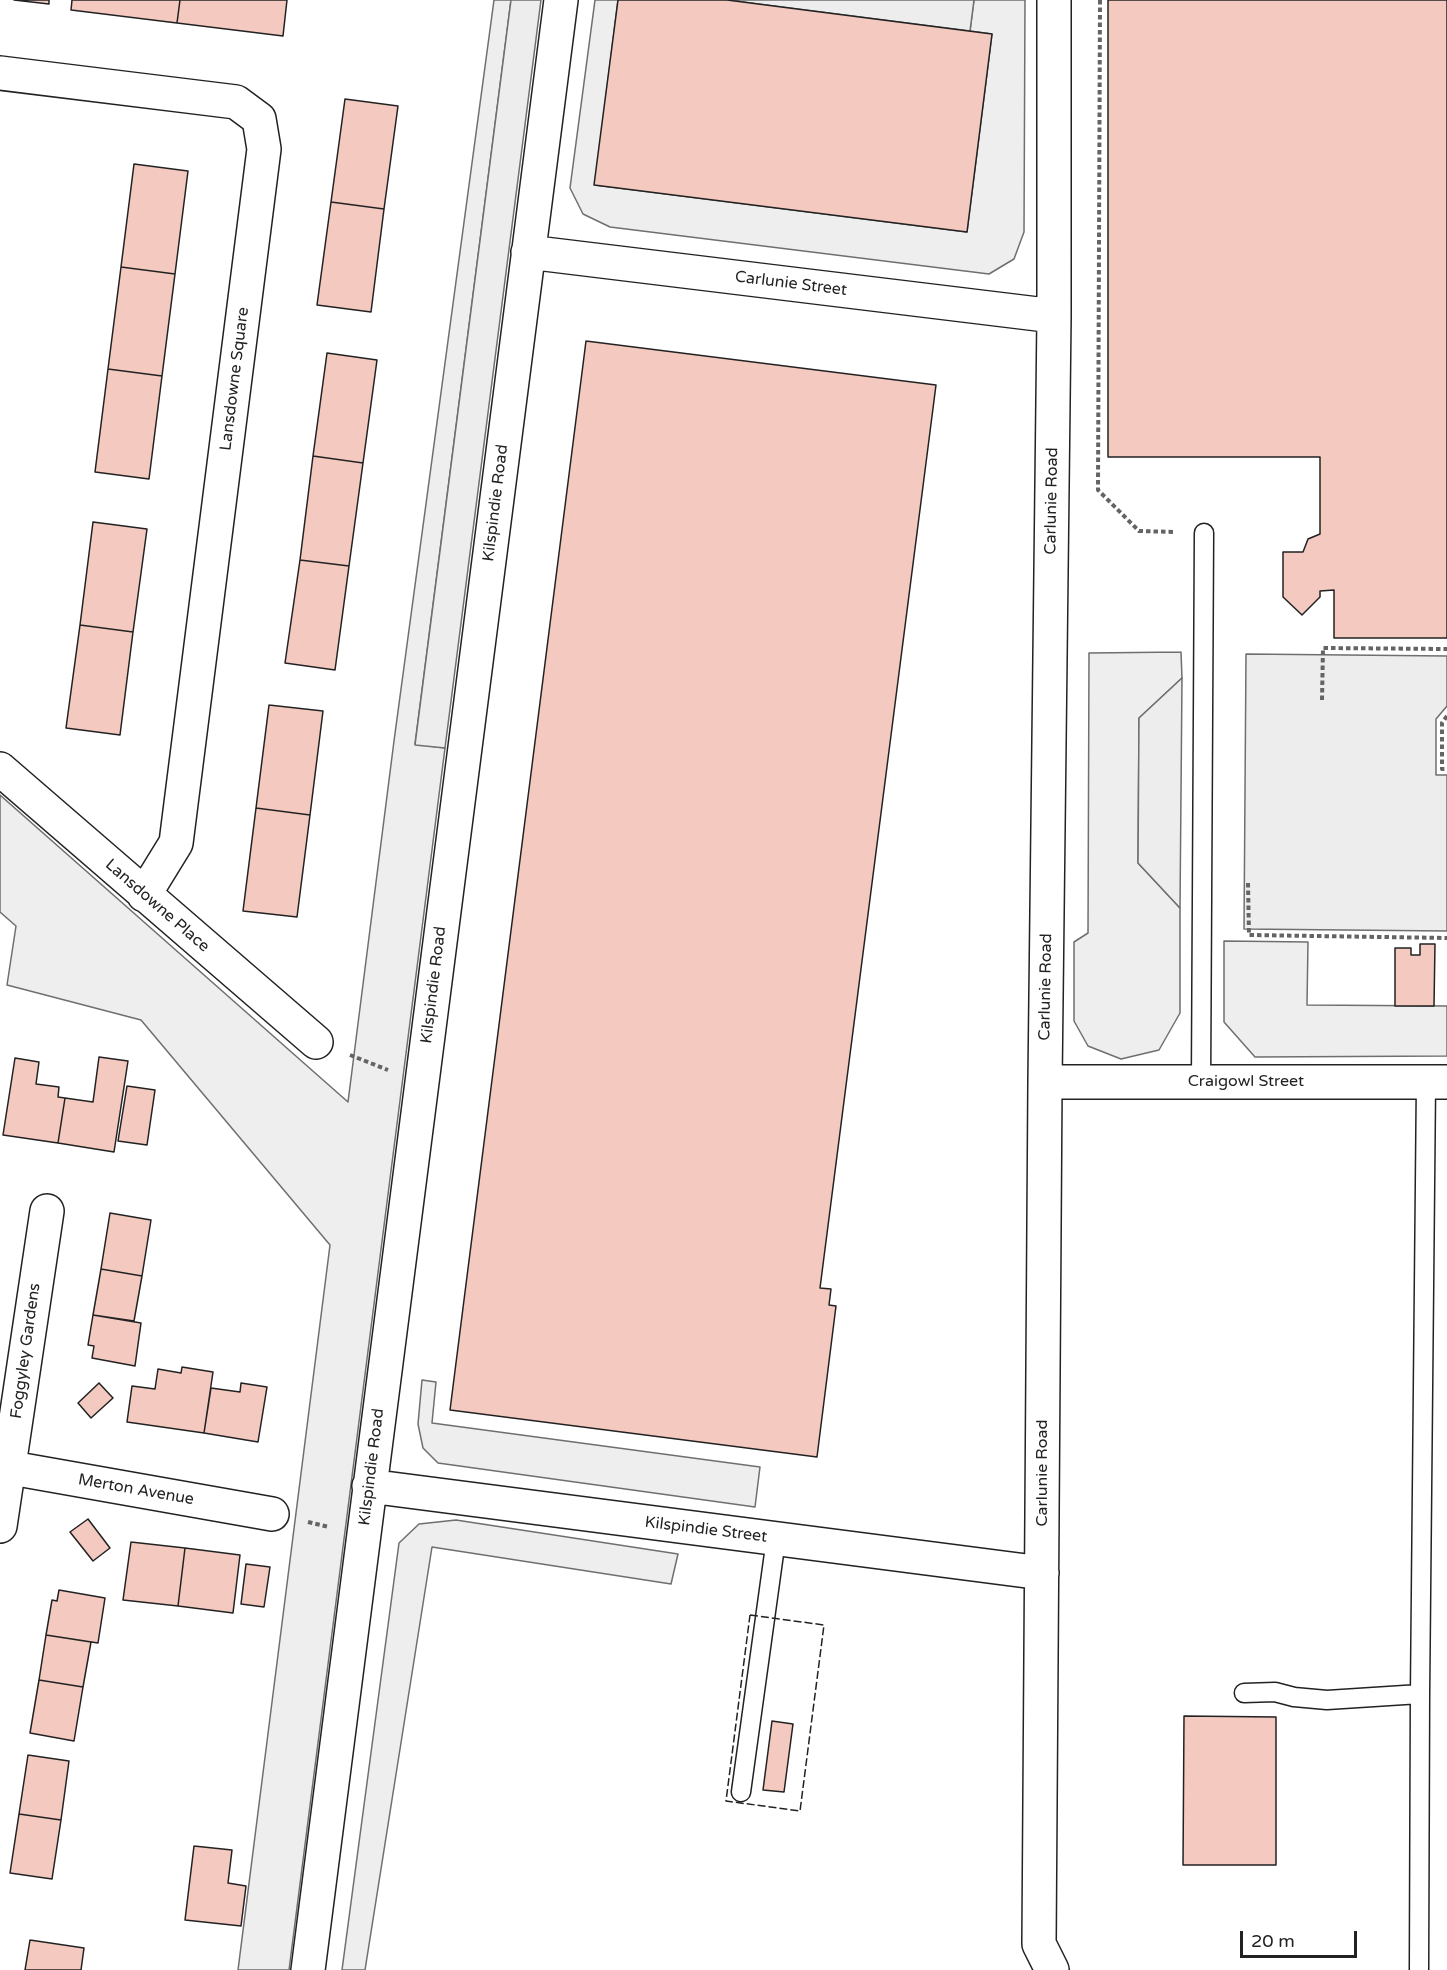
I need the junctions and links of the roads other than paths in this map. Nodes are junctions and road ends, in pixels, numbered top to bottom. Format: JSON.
{"nodes":[{"id":1,"x":561,"y":0,"type":"edge"},
{"id":2,"x":1054,"y":0,"type":"edge"},
{"id":3,"x":0,"y":73,"type":"edge"},
{"id":4,"x":528,"y":252,"type":"junction"},
{"id":5,"x":1054,"y":316,"type":"junction"},
{"id":6,"x":1204,"y":532,"type":"road end"},
{"id":7,"x":0,"y":769,"type":"edge"},
{"id":8,"x":144,"y":895,"type":"junction"},
{"id":9,"x":316,"y":1042,"type":"road end"},
{"id":10,"x":1044,"y":1082,"type":"junction"},
{"id":11,"x":1201,"y":1082,"type":"junction"},
{"id":12,"x":1437,"y":1082,"type":"edge"},
{"id":13,"x":47,"y":1211,"type":"dead end"},
{"id":14,"x":4,"y":1467,"type":"edge"},
{"id":15,"x":369,"y":1486,"type":"junction"},
{"id":16,"x":272,"y":1514,"type":"road end"},
{"id":17,"x":0,"y":1526,"type":"edge"},
{"id":18,"x":776,"y":1539,"type":"junction"},
{"id":19,"x":1042,"y":1573,"type":"junction"},
{"id":20,"x":1244,"y":1693,"type":"dead end"},
{"id":21,"x":1420,"y":1694,"type":"junction"},
{"id":22,"x":741,"y":1792,"type":"dead end"},
{"id":23,"x":308,"y":1970,"type":"edge"},
{"id":24,"x":1053,"y":1970,"type":"edge"},
{"id":25,"x":1419,"y":1970,"type":"edge"}],
"edges":[{"from":1,"to":4,"type":"street","name":"Kilspindie Road"},
{"from":2,"to":5,"type":"street","name":"Carlunie Road"},
{"from":3,"to":8,"type":"street","name":"Lansdowne Square"},
{"from":4,"to":5,"type":"street","name":"Carlunie Street"},
{"from":4,"to":15,"type":"street","name":"Kilspindie Road"},
{"from":5,"to":10,"type":"street","name":"Carlunie Road"},
{"from":6,"to":11,"type":"lane"},
{"from":7,"to":8,"type":"street","name":"Lansdowne Place"},
{"from":8,"to":9,"type":"street","name":"Lansdowne Place"},
{"from":10,"to":11,"type":"street","name":"Craigowl Street"},
{"from":10,"to":19,"type":"street","name":"Carlunie Road"},
{"from":11,"to":12,"type":"street","name":"Craigowl Street"},
{"from":12,"to":21,"type":"lane"},
{"from":13,"to":14,"type":"street","name":"Foggyley Gardens"},
{"from":14,"to":16,"type":"street","name":"Merton Avenue"},
{"from":14,"to":17,"type":"street","name":"Foggyley Gardens"},
{"from":15,"to":18,"type":"street","name":"Kilspindie Street"},
{"from":15,"to":23,"type":"street","name":"Kilspindie Road"},
{"from":18,"to":19,"type":"street","name":"Kilspindie Street"},
{"from":18,"to":22,"type":"lane"},
{"from":19,"to":24,"type":"street","name":"Carlunie Road"},
{"from":20,"to":21,"type":"lane"},
{"from":21,"to":25,"type":"lane"}]}
